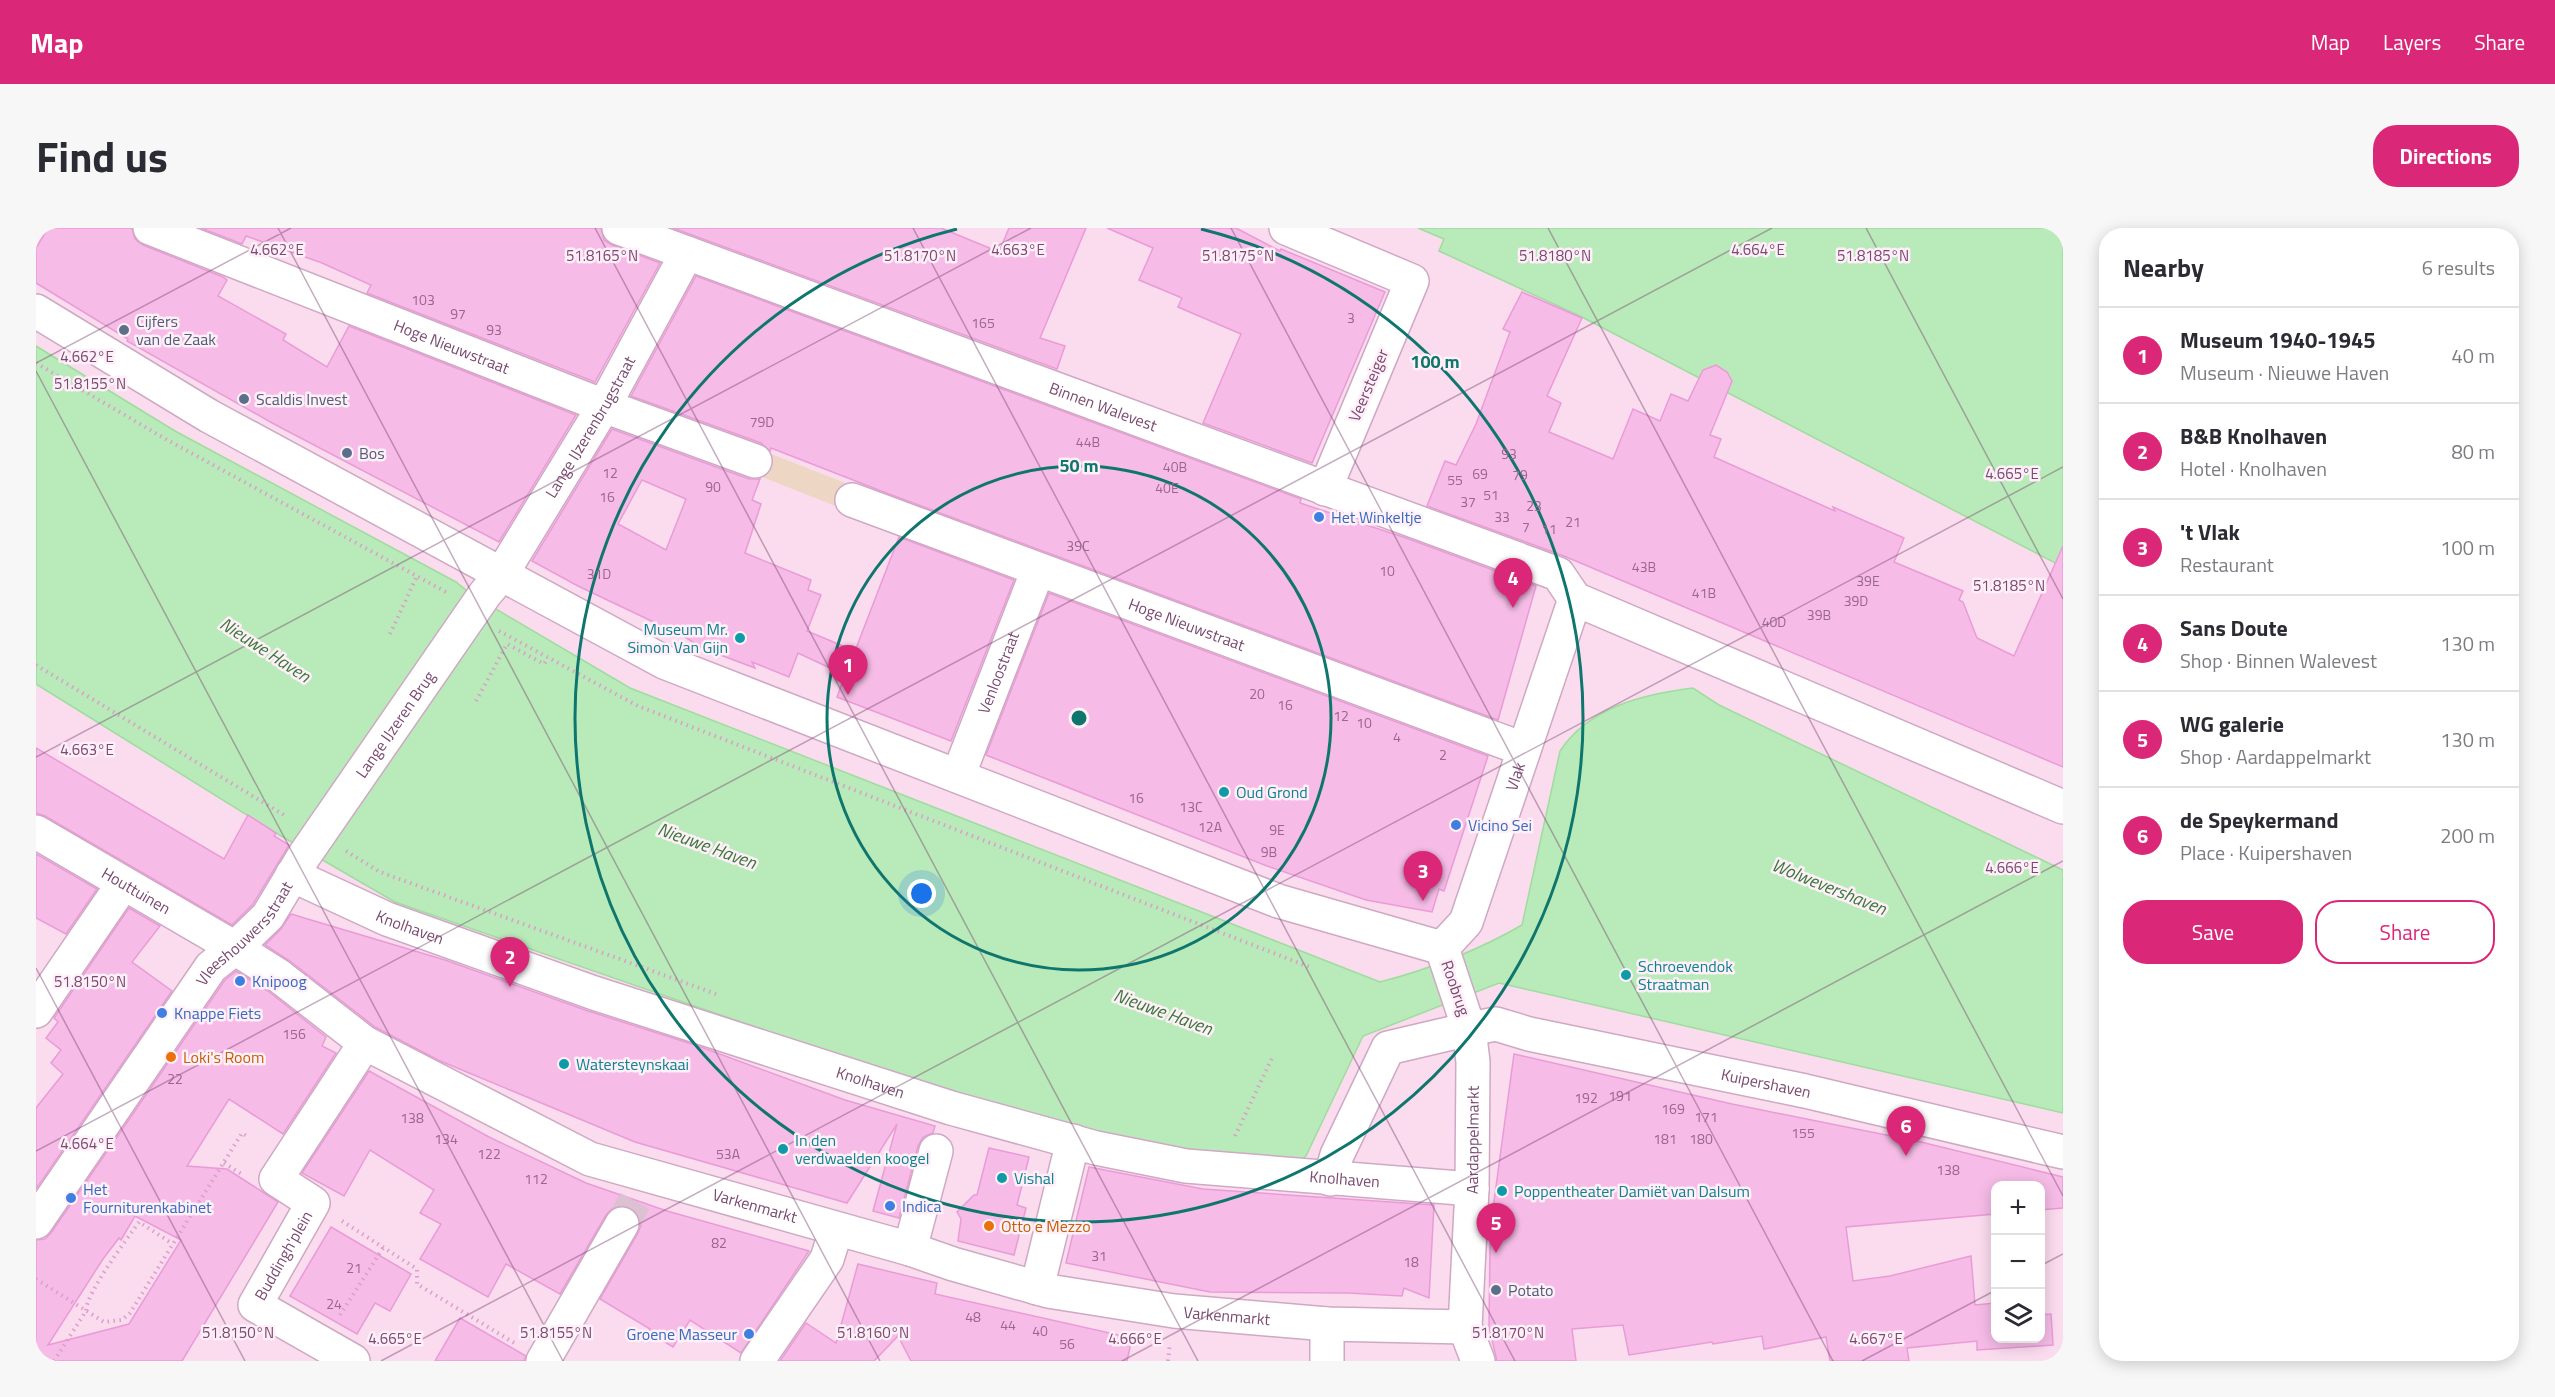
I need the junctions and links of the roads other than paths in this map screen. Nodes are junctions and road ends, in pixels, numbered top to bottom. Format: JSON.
{"nodes":[{"id":1,"x":150,"y":228,"type":"edge"},
{"id":2,"x":619,"y":228,"type":"edge"},
{"id":3,"x":1286,"y":228,"type":"edge"},
{"id":4,"x":687,"y":253,"type":"junction"},
{"id":5,"x":36,"y":311,"type":"edge"},
{"id":6,"x":604,"y":406,"type":"junction"},
{"id":7,"x":755,"y":461,"type":"dead end"},
{"id":8,"x":1324,"y":489,"type":"junction"},
{"id":9,"x":852,"y":500,"type":"dead end"},
{"id":10,"x":1038,"y":570,"type":"junction"},
{"id":11,"x":493,"y":585,"type":"junction"},
{"id":12,"x":1575,"y":599,"type":"junction"},
{"id":13,"x":1523,"y":749,"type":"junction"},
{"id":14,"x":958,"y":776,"type":"junction"},
{"id":15,"x":2063,"y":807,"type":"edge"},
{"id":16,"x":36,"y":832,"type":"edge"},
{"id":17,"x":300,"y":863,"type":"junction"},
{"id":18,"x":123,"y":884,"type":"junction"},
{"id":19,"x":235,"y":948,"type":"junction"},
{"id":20,"x":1443,"y":952,"type":"junction"},
{"id":21,"x":36,"y":1011,"type":"edge"},
{"id":22,"x":1460,"y":1022,"type":"junction"},
{"id":23,"x":365,"y":1043,"type":"junction"},
{"id":24,"x":1073,"y":1141,"type":"junction"},
{"id":25,"x":936,"y":1151,"type":"dead end"},
{"id":26,"x":2063,"y":1152,"type":"edge"},
{"id":27,"x":1330,"y":1179,"type":"junction"},
{"id":28,"x":1472,"y":1189,"type":"junction"},
{"id":29,"x":633,"y":1200,"type":"junction"},
{"id":30,"x":36,"y":1222,"type":"edge"},
{"id":31,"x":836,"y":1230,"type":"junction"},
{"id":32,"x":910,"y":1249,"type":"junction"},
{"id":33,"x":1037,"y":1288,"type":"junction"},
{"id":34,"x":1327,"y":1324,"type":"junction"},
{"id":35,"x":1466,"y":1327,"type":"junction"},
{"id":36,"x":353,"y":1361,"type":"edge"},
{"id":37,"x":543,"y":1361,"type":"edge"},
{"id":38,"x":757,"y":1361,"type":"edge"},
{"id":39,"x":1327,"y":1361,"type":"edge"},
{"id":40,"x":1478,"y":1361,"type":"edge"}],
"edges":[{"from":1,"to":6,"type":"street","name":"Hoge Nieuwstraat"},
{"from":2,"to":4,"type":"street","name":"Binnen Walevest"},
{"from":3,"to":8,"type":"street","name":"Veersteiger"},
{"from":4,"to":6,"type":"street","name":"Lange IJzerenbrugstraat"},
{"from":4,"to":8,"type":"street","name":"Binnen Walevest"},
{"from":5,"to":11,"type":"street"},
{"from":6,"to":7,"type":"street","name":"Hoge Nieuwstraat"},
{"from":6,"to":11,"type":"street","name":"Lange IJzerenbrugstraat"},
{"from":8,"to":12,"type":"street","name":"Binnen Walevest"},
{"from":9,"to":10,"type":"street","name":"Hoge Nieuwstraat"},
{"from":10,"to":13,"type":"street","name":"Hoge Nieuwstraat"},
{"from":10,"to":14,"type":"street","name":"Venloostraat"},
{"from":11,"to":14,"type":"street"},
{"from":11,"to":17,"type":"street","name":"Lange IJzeren Brug"},
{"from":12,"to":13,"type":"street","name":"Vlak"},
{"from":12,"to":15,"type":"street"},
{"from":13,"to":20,"type":"street","name":"Vlak"},
{"from":14,"to":20,"type":"street"},
{"from":16,"to":18,"type":"street","name":"Houttuinen"},
{"from":17,"to":19,"type":"street","name":"Vleeshouwersstraat"},
{"from":17,"to":24,"type":"street","name":"Knolhaven"},
{"from":18,"to":19,"type":"street","name":"Houttuinen"},
{"from":18,"to":21,"type":"street"},
{"from":19,"to":23,"type":"street","name":"Varkenmarkt"},
{"from":19,"to":30,"type":"street","name":"Vleeshouwersstraat"},
{"from":20,"to":22,"type":"street","name":"Roobrug"},
{"from":22,"to":26,"type":"street","name":"Kuipershaven"},
{"from":22,"to":27,"type":"street"},
{"from":22,"to":28,"type":"street","name":"Aardappelmarkt"},
{"from":23,"to":29,"type":"street","name":"Varkenmarkt"},
{"from":23,"to":36,"type":"street","name":"Buddingh'plein"},
{"from":24,"to":27,"type":"street","name":"Knolhaven"},
{"from":24,"to":33,"type":"street"},
{"from":25,"to":32,"type":"street"},
{"from":27,"to":28,"type":"street","name":"Knolhaven"},
{"from":28,"to":35,"type":"street","name":"Aardappelmarkt"},
{"from":29,"to":31,"type":"street","name":"Varkenmarkt"},
{"from":29,"to":37,"type":"street"},
{"from":31,"to":32,"type":"street","name":"Varkenmarkt"},
{"from":31,"to":38,"type":"street"},
{"from":32,"to":33,"type":"street","name":"Varkenmarkt"},
{"from":33,"to":34,"type":"street","name":"Varkenmarkt"},
{"from":34,"to":35,"type":"street"},
{"from":34,"to":39,"type":"street"},
{"from":35,"to":40,"type":"street"}]}
